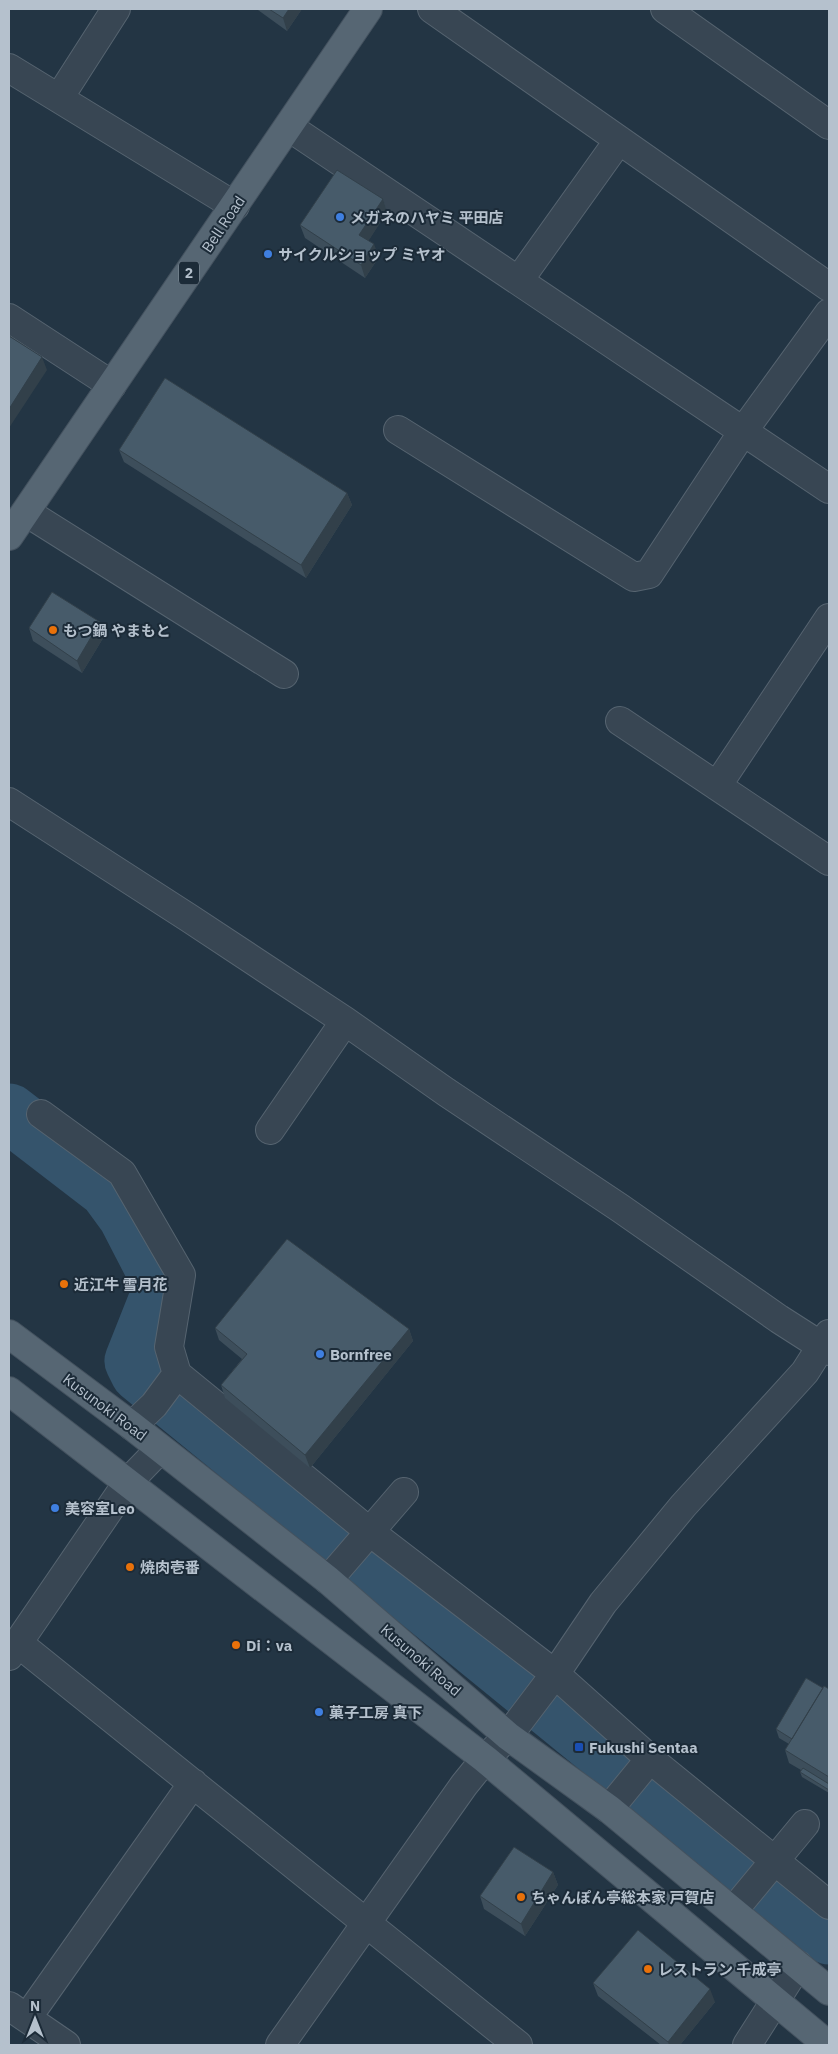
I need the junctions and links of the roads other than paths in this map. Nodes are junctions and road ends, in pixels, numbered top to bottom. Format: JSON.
{"nodes":[{"id":1,"x":116,"y":9,"type":"edge"},
{"id":2,"x":368,"y":9,"type":"edge"},
{"id":3,"x":432,"y":9,"type":"edge"},
{"id":4,"x":665,"y":9,"type":"edge"},
{"id":5,"x":9,"y":68,"type":"edge"},
{"id":6,"x":59,"y":98,"type":"junction"},
{"id":7,"x":829,"y":125,"type":"edge"},
{"id":8,"x":289,"y":127,"type":"junction"},
{"id":9,"x":619,"y":140,"type":"junction"},
{"id":10,"x":235,"y":206,"type":"junction"},
{"id":11,"x":518,"y":280,"type":"junction"},
{"id":12,"x":829,"y":287,"type":"edge"},
{"id":13,"x":829,"y":313,"type":"edge"},
{"id":14,"x":9,"y":318,"type":"edge"},
{"id":15,"x":112,"y":385,"type":"junction"},
{"id":16,"x":398,"y":430,"type":"dead end"},
{"id":17,"x":744,"y":430,"type":"junction"},
{"id":18,"x":829,"y":489,"type":"edge"},
{"id":19,"x":26,"y":512,"type":"junction"},
{"id":20,"x":9,"y":536,"type":"edge"},
{"id":21,"x":829,"y":618,"type":"edge"},
{"id":22,"x":284,"y":674,"type":"dead end"},
{"id":23,"x":620,"y":721,"type":"dead end"},
{"id":24,"x":717,"y":786,"type":"junction"},
{"id":25,"x":9,"y":802,"type":"edge"},
{"id":26,"x":829,"y":861,"type":"edge"},
{"id":27,"x":345,"y":1021,"type":"junction"},
{"id":28,"x":41,"y":1114,"type":"dead end"},
{"id":29,"x":270,"y":1130,"type":"dead end"},
{"id":30,"x":9,"y":1334,"type":"edge"},
{"id":31,"x":827,"y":1344,"type":"edge"},
{"id":32,"x":176,"y":1376,"type":"junction"},
{"id":33,"x":9,"y":1391,"type":"edge"},
{"id":34,"x":132,"y":1426,"type":"junction"},
{"id":35,"x":160,"y":1449,"type":"junction"},
{"id":36,"x":128,"y":1482,"type":"junction"},
{"id":37,"x":404,"y":1492,"type":"dead end"},
{"id":38,"x":367,"y":1536,"type":"junction"},
{"id":39,"x":328,"y":1580,"type":"junction"},
{"id":40,"x":13,"y":1649,"type":"edge"},
{"id":41,"x":549,"y":1680,"type":"junction"},
{"id":42,"x":508,"y":1736,"type":"junction"},
{"id":43,"x":485,"y":1759,"type":"junction"},
{"id":44,"x":647,"y":1763,"type":"junction"},
{"id":45,"x":193,"y":1783,"type":"junction"},
{"id":46,"x":609,"y":1809,"type":"junction"},
{"id":47,"x":805,"y":1824,"type":"dead end"},
{"id":48,"x":771,"y":1865,"type":"junction"},
{"id":49,"x":741,"y":1901,"type":"junction"},
{"id":50,"x":829,"y":1905,"type":"edge"},
{"id":51,"x":366,"y":1922,"type":"junction"},
{"id":52,"x":798,"y":1965,"type":"junction"},
{"id":53,"x":829,"y":1991,"type":"edge"},
{"id":54,"x":775,"y":2002,"type":"junction"},
{"id":55,"x":18,"y":2012,"type":"edge"},
{"id":56,"x":66,"y":2045,"type":"edge"},
{"id":57,"x":280,"y":2045,"type":"edge"},
{"id":58,"x":518,"y":2045,"type":"edge"},
{"id":59,"x":747,"y":2045,"type":"edge"},
{"id":60,"x":828,"y":2045,"type":"edge"}],
"edges":[{"from":1,"to":6,"type":"street"},
{"from":2,"to":8,"type":"main road","name":"Bell Road","number":"2"},
{"from":3,"to":9,"type":"street"},
{"from":4,"to":7,"type":"street"},
{"from":5,"to":6,"type":"street"},
{"from":6,"to":10,"type":"street"},
{"from":8,"to":10,"type":"main road","name":"Bell Road","number":"2"},
{"from":8,"to":11,"type":"street"},
{"from":9,"to":11,"type":"street"},
{"from":9,"to":12,"type":"street"},
{"from":10,"to":15,"type":"main road","name":"Bell Road","number":"2"},
{"from":11,"to":17,"type":"street"},
{"from":13,"to":17,"type":"street"},
{"from":14,"to":15,"type":"street"},
{"from":15,"to":19,"type":"main road","name":"Bell Road","number":"2"},
{"from":16,"to":17,"type":"street"},
{"from":17,"to":18,"type":"street"},
{"from":19,"to":20,"type":"main road","name":"Bell Road","number":"2"},
{"from":19,"to":22,"type":"street"},
{"from":21,"to":24,"type":"street"},
{"from":23,"to":24,"type":"street"},
{"from":24,"to":26,"type":"street"},
{"from":25,"to":27,"type":"street"},
{"from":27,"to":29,"type":"street"},
{"from":27,"to":31,"type":"street"},
{"from":28,"to":32,"type":"street"},
{"from":30,"to":34,"type":"main road","name":"Kusunoki Road"},
{"from":31,"to":41,"type":"street"},
{"from":32,"to":34,"type":"street"},
{"from":32,"to":38,"type":"street"},
{"from":33,"to":36,"type":"main road"},
{"from":34,"to":35,"type":"main road","name":"Kusunoki Road"},
{"from":35,"to":36,"type":"street"},
{"from":35,"to":39,"type":"main road","name":"Kusunoki Road"},
{"from":36,"to":40,"type":"street"},
{"from":36,"to":43,"type":"main road"},
{"from":37,"to":38,"type":"street"},
{"from":38,"to":39,"type":"street"},
{"from":38,"to":41,"type":"street"},
{"from":39,"to":42,"type":"main road","name":"Kusunoki Road"},
{"from":40,"to":45,"type":"street"},
{"from":41,"to":42,"type":"street"},
{"from":41,"to":44,"type":"street"},
{"from":42,"to":43,"type":"street"},
{"from":42,"to":46,"type":"main road","name":"Kusunoki Road"},
{"from":43,"to":51,"type":"street"},
{"from":43,"to":54,"type":"main road"},
{"from":44,"to":46,"type":"street"},
{"from":44,"to":48,"type":"street"},
{"from":45,"to":51,"type":"street"},
{"from":45,"to":55,"type":"street"},
{"from":46,"to":49,"type":"main road","name":"Kusunoki Road"},
{"from":47,"to":48,"type":"street"},
{"from":48,"to":49,"type":"street"},
{"from":48,"to":50,"type":"street"},
{"from":49,"to":52,"type":"main road","name":"Kusunoki Road"},
{"from":51,"to":57,"type":"street"},
{"from":51,"to":58,"type":"street"},
{"from":52,"to":53,"type":"main road","name":"Kusunoki Road"},
{"from":52,"to":54,"type":"street"},
{"from":54,"to":59,"type":"street"},
{"from":54,"to":60,"type":"main road"},
{"from":55,"to":56,"type":"street"}]}
